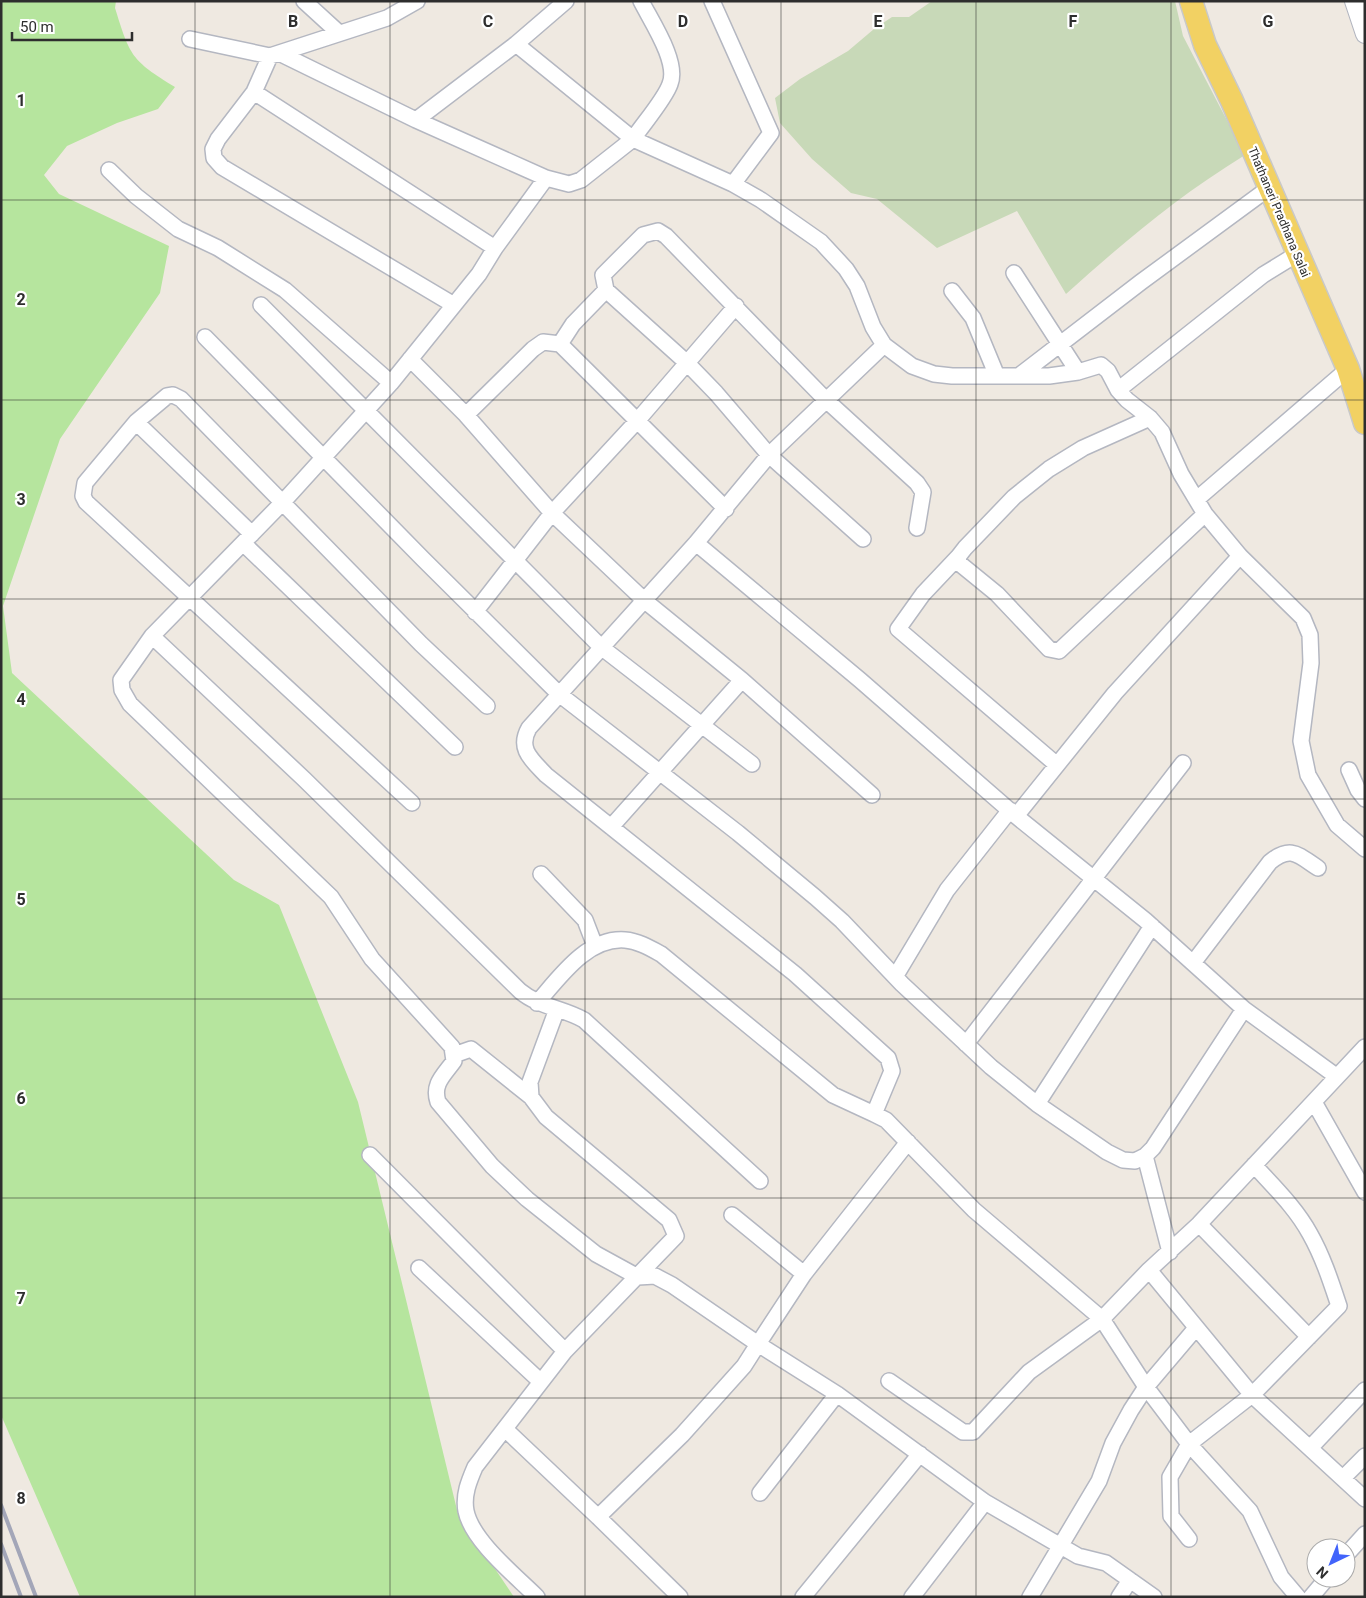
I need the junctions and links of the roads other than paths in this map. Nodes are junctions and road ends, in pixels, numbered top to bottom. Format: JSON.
{"nodes":[{"id":1,"x":304,"y":1,"type":"edge"},
{"id":2,"x":566,"y":1,"type":"edge"},
{"id":3,"x":641,"y":1,"type":"edge"},
{"id":4,"x":712,"y":1,"type":"edge"},
{"id":5,"x":1191,"y":1,"type":"edge"},
{"id":6,"x":1354,"y":1,"type":"edge"},
{"id":7,"x":410,"y":3,"type":"edge"},
{"id":8,"x":339,"y":33,"type":"junction"},
{"id":9,"x":1365,"y":34,"type":"edge"},
{"id":10,"x":190,"y":39,"type":"dead end"},
{"id":11,"x":516,"y":44,"type":"junction"},
{"id":12,"x":275,"y":55,"type":"junction"},
{"id":13,"x":254,"y":92,"type":"junction"},
{"id":14,"x":416,"y":120,"type":"junction"},
{"id":15,"x":633,"y":139,"type":"junction"},
{"id":16,"x":108,"y":170,"type":"dead end"},
{"id":17,"x":546,"y":178,"type":"junction"},
{"id":18,"x":733,"y":184,"type":"junction"},
{"id":19,"x":1269,"y":188,"type":"junction"},
{"id":20,"x":495,"y":248,"type":"junction"},
{"id":21,"x":1297,"y":254,"type":"junction"},
{"id":22,"x":1014,"y":273,"type":"dead end"},
{"id":23,"x":606,"y":290,"type":"junction"},
{"id":24,"x":952,"y":291,"type":"dead end"},
{"id":25,"x":261,"y":305,"type":"dead end"},
{"id":26,"x":454,"y":305,"type":"junction"},
{"id":27,"x":736,"y":306,"type":"junction"},
{"id":28,"x":206,"y":337,"type":"dead end"},
{"id":29,"x":560,"y":344,"type":"junction"},
{"id":30,"x":1060,"y":344,"type":"junction"},
{"id":31,"x":884,"y":345,"type":"junction"},
{"id":32,"x":410,"y":359,"type":"junction"},
{"id":33,"x":686,"y":362,"type":"junction"},
{"id":34,"x":1348,"y":369,"type":"junction"},
{"id":35,"x":1078,"y":372,"type":"junction"},
{"id":36,"x":1020,"y":375,"type":"junction"},
{"id":37,"x":997,"y":376,"type":"junction"},
{"id":38,"x":391,"y":383,"type":"junction"},
{"id":39,"x":1118,"y":390,"type":"junction"},
{"id":40,"x":825,"y":400,"type":"junction"},
{"id":41,"x":367,"y":410,"type":"junction"},
{"id":42,"x":466,"y":415,"type":"junction"},
{"id":43,"x":1150,"y":418,"type":"junction"},
{"id":44,"x":637,"y":420,"type":"junction"},
{"id":45,"x":136,"y":422,"type":"junction"},
{"id":46,"x":1365,"y":423,"type":"edge"},
{"id":47,"x":769,"y":455,"type":"junction"},
{"id":48,"x":325,"y":457,"type":"junction"},
{"id":49,"x":1197,"y":499,"type":"junction"},
{"id":50,"x":283,"y":502,"type":"junction"},
{"id":51,"x":726,"y":509,"type":"junction"},
{"id":52,"x":552,"y":513,"type":"junction"},
{"id":53,"x":1205,"y":514,"type":"junction"},
{"id":54,"x":917,"y":528,"type":"dead end"},
{"id":55,"x":248,"y":538,"type":"junction"},
{"id":56,"x":863,"y":539,"type":"dead end"},
{"id":57,"x":696,"y":543,"type":"junction"},
{"id":58,"x":1240,"y":556,"type":"junction"},
{"id":59,"x":958,"y":557,"type":"junction"},
{"id":60,"x":514,"y":559,"type":"junction"},
{"id":61,"x":191,"y":597,"type":"junction"},
{"id":62,"x":645,"y":601,"type":"junction"},
{"id":63,"x":475,"y":612,"type":"junction"},
{"id":64,"x":152,"y":636,"type":"junction"},
{"id":65,"x":601,"y":647,"type":"junction"},
{"id":66,"x":742,"y":680,"type":"junction"},
{"id":67,"x":559,"y":694,"type":"junction"},
{"id":68,"x":487,"y":706,"type":"dead end"},
{"id":69,"x":702,"y":726,"type":"junction"},
{"id":70,"x":455,"y":747,"type":"dead end"},
{"id":71,"x":1183,"y":763,"type":"dead end"},
{"id":72,"x":752,"y":764,"type":"dead end"},
{"id":73,"x":1056,"y":765,"type":"junction"},
{"id":74,"x":1349,"y":770,"type":"dead end"},
{"id":75,"x":660,"y":772,"type":"junction"},
{"id":76,"x":872,"y":795,"type":"dead end"},
{"id":77,"x":1365,"y":799,"type":"edge"},
{"id":78,"x":412,"y":803,"type":"dead end"},
{"id":79,"x":1013,"y":813,"type":"junction"},
{"id":80,"x":611,"y":827,"type":"junction"},
{"id":81,"x":1365,"y":848,"type":"edge"},
{"id":82,"x":1318,"y":868,"type":"dead end"},
{"id":83,"x":541,"y":874,"type":"dead end"},
{"id":84,"x":1095,"y":880,"type":"junction"},
{"id":85,"x":1152,"y":926,"type":"junction"},
{"id":86,"x":595,"y":946,"type":"junction"},
{"id":87,"x":1193,"y":963,"type":"junction"},
{"id":88,"x":895,"y":977,"type":"junction"},
{"id":89,"x":537,"y":1003,"type":"junction"},
{"id":90,"x":556,"y":1009,"type":"junction"},
{"id":91,"x":1244,"y":1009,"type":"junction"},
{"id":92,"x":966,"y":1044,"type":"junction"},
{"id":93,"x":1365,"y":1047,"type":"edge"},
{"id":94,"x":454,"y":1055,"type":"junction"},
{"id":95,"x":1336,"y":1076,"type":"junction"},
{"id":96,"x":531,"y":1097,"type":"junction"},
{"id":97,"x":1314,"y":1102,"type":"junction"},
{"id":98,"x":1037,"y":1104,"type":"junction"},
{"id":99,"x":874,"y":1114,"type":"junction"},
{"id":100,"x":908,"y":1142,"type":"junction"},
{"id":101,"x":370,"y":1156,"type":"dead end"},
{"id":102,"x":1145,"y":1156,"type":"junction"},
{"id":103,"x":1254,"y":1165,"type":"junction"},
{"id":104,"x":760,"y":1181,"type":"dead end"},
{"id":105,"x":1365,"y":1192,"type":"edge"},
{"id":106,"x":732,"y":1215,"type":"dead end"},
{"id":107,"x":1198,"y":1224,"type":"junction"},
{"id":108,"x":1170,"y":1252,"type":"junction"},
{"id":109,"x":419,"y":1268,"type":"dead end"},
{"id":110,"x":1149,"y":1270,"type":"junction"},
{"id":111,"x":804,"y":1274,"type":"junction"},
{"id":112,"x":638,"y":1277,"type":"junction"},
{"id":113,"x":1102,"y":1318,"type":"junction"},
{"id":114,"x":1196,"y":1328,"type":"junction"},
{"id":115,"x":1309,"y":1337,"type":"junction"},
{"id":116,"x":758,"y":1344,"type":"junction"},
{"id":117,"x":565,"y":1351,"type":"junction"},
{"id":118,"x":889,"y":1381,"type":"dead end"},
{"id":119,"x":541,"y":1382,"type":"junction"},
{"id":120,"x":1146,"y":1387,"type":"junction"},
{"id":121,"x":1365,"y":1390,"type":"edge"},
{"id":122,"x":837,"y":1394,"type":"junction"},
{"id":123,"x":1252,"y":1395,"type":"junction"},
{"id":124,"x":504,"y":1429,"type":"junction"},
{"id":125,"x":1189,"y":1444,"type":"junction"},
{"id":126,"x":1310,"y":1448,"type":"junction"},
{"id":127,"x":920,"y":1454,"type":"junction"},
{"id":128,"x":1365,"y":1456,"type":"edge"},
{"id":129,"x":1343,"y":1478,"type":"junction"},
{"id":130,"x":760,"y":1493,"type":"dead end"},
{"id":131,"x":1365,"y":1499,"type":"edge"},
{"id":132,"x":985,"y":1502,"type":"junction"},
{"id":133,"x":598,"y":1517,"type":"junction"},
{"id":134,"x":1365,"y":1534,"type":"edge"},
{"id":135,"x":1189,"y":1539,"type":"dead end"},
{"id":136,"x":1356,"y":1544,"type":"edge"},
{"id":137,"x":1062,"y":1545,"type":"junction"},
{"id":138,"x":1130,"y":1580,"type":"junction"},
{"id":139,"x":537,"y":1597,"type":"edge"},
{"id":140,"x":680,"y":1597,"type":"edge"},
{"id":141,"x":802,"y":1597,"type":"edge"},
{"id":142,"x":912,"y":1597,"type":"edge"},
{"id":143,"x":1030,"y":1597,"type":"edge"},
{"id":144,"x":1119,"y":1597,"type":"edge"},
{"id":145,"x":1154,"y":1597,"type":"edge"},
{"id":146,"x":1298,"y":1597,"type":"edge"}],
"edges":[{"from":1,"to":8,"type":"street"},
{"from":2,"to":11,"type":"street"},
{"from":3,"to":15,"type":"street"},
{"from":4,"to":18,"type":"street"},
{"from":5,"to":19,"type":"main road","name":"Thathaneri Pradhana Salai"},
{"from":6,"to":9,"type":"street"},
{"from":7,"to":8,"type":"street"},
{"from":8,"to":12,"type":"street"},
{"from":10,"to":12,"type":"street"},
{"from":11,"to":14,"type":"street"},
{"from":11,"to":15,"type":"street"},
{"from":12,"to":13,"type":"street"},
{"from":12,"to":14,"type":"street"},
{"from":13,"to":20,"type":"street"},
{"from":13,"to":26,"type":"street"},
{"from":14,"to":17,"type":"street"},
{"from":15,"to":17,"type":"street"},
{"from":15,"to":18,"type":"street"},
{"from":16,"to":38,"type":"street"},
{"from":17,"to":20,"type":"street"},
{"from":18,"to":31,"type":"street"},
{"from":19,"to":21,"type":"main road","name":"Thathaneri Pradhana Salai"},
{"from":19,"to":30,"type":"street"},
{"from":20,"to":26,"type":"street"},
{"from":21,"to":34,"type":"main road","name":"Thathaneri Pradhana Salai"},
{"from":21,"to":39,"type":"street"},
{"from":22,"to":30,"type":"street"},
{"from":23,"to":27,"type":"street"},
{"from":23,"to":29,"type":"street"},
{"from":23,"to":33,"type":"street"},
{"from":24,"to":37,"type":"street"},
{"from":25,"to":41,"type":"street"},
{"from":26,"to":32,"type":"street"},
{"from":27,"to":33,"type":"street"},
{"from":27,"to":40,"type":"street"},
{"from":28,"to":48,"type":"street"},
{"from":29,"to":42,"type":"street"},
{"from":29,"to":44,"type":"street"},
{"from":30,"to":35,"type":"street"},
{"from":30,"to":36,"type":"street"},
{"from":31,"to":37,"type":"street"},
{"from":31,"to":40,"type":"street"},
{"from":32,"to":38,"type":"street"},
{"from":32,"to":42,"type":"street"},
{"from":33,"to":44,"type":"street"},
{"from":33,"to":47,"type":"street"},
{"from":34,"to":46,"type":"main road","name":"Thathaneri Pradhana Salai"},
{"from":34,"to":49,"type":"street"},
{"from":35,"to":36,"type":"street"},
{"from":35,"to":39,"type":"street"},
{"from":36,"to":37,"type":"street"},
{"from":38,"to":41,"type":"street"},
{"from":39,"to":43,"type":"street"},
{"from":40,"to":47,"type":"street"},
{"from":40,"to":54,"type":"street"},
{"from":41,"to":48,"type":"street"},
{"from":41,"to":60,"type":"street"},
{"from":42,"to":52,"type":"street"},
{"from":43,"to":49,"type":"street"},
{"from":43,"to":59,"type":"street"},
{"from":44,"to":51,"type":"street"},
{"from":44,"to":52,"type":"street"},
{"from":45,"to":50,"type":"street"},
{"from":45,"to":55,"type":"street"},
{"from":45,"to":61,"type":"street"},
{"from":47,"to":51,"type":"street"},
{"from":47,"to":56,"type":"street"},
{"from":48,"to":50,"type":"street"},
{"from":48,"to":63,"type":"street"},
{"from":49,"to":53,"type":"street"},
{"from":50,"to":55,"type":"street"},
{"from":50,"to":68,"type":"street"},
{"from":51,"to":57,"type":"street"},
{"from":52,"to":60,"type":"street"},
{"from":52,"to":62,"type":"street"},
{"from":53,"to":58,"type":"street"},
{"from":53,"to":59,"type":"street"},
{"from":55,"to":61,"type":"street"},
{"from":55,"to":70,"type":"street"},
{"from":57,"to":62,"type":"street"},
{"from":57,"to":79,"type":"street"},
{"from":58,"to":73,"type":"street"},
{"from":58,"to":81,"type":"street"},
{"from":59,"to":73,"type":"street"},
{"from":60,"to":63,"type":"street"},
{"from":60,"to":65,"type":"street"},
{"from":61,"to":64,"type":"street"},
{"from":61,"to":78,"type":"street"},
{"from":62,"to":65,"type":"street"},
{"from":62,"to":66,"type":"street"},
{"from":63,"to":67,"type":"street"},
{"from":64,"to":89,"type":"street"},
{"from":64,"to":94,"type":"street"},
{"from":65,"to":67,"type":"street"},
{"from":65,"to":69,"type":"street"},
{"from":66,"to":69,"type":"street"},
{"from":66,"to":76,"type":"street"},
{"from":67,"to":75,"type":"street"},
{"from":67,"to":80,"type":"street"},
{"from":69,"to":72,"type":"street"},
{"from":69,"to":75,"type":"street"},
{"from":71,"to":84,"type":"street"},
{"from":73,"to":79,"type":"street"},
{"from":74,"to":77,"type":"street"},
{"from":75,"to":80,"type":"street"},
{"from":75,"to":88,"type":"street"},
{"from":79,"to":84,"type":"street"},
{"from":79,"to":88,"type":"street"},
{"from":80,"to":99,"type":"street"},
{"from":82,"to":87,"type":"street"},
{"from":83,"to":86,"type":"street"},
{"from":84,"to":85,"type":"street"},
{"from":84,"to":92,"type":"street"},
{"from":85,"to":87,"type":"street"},
{"from":85,"to":98,"type":"street"},
{"from":86,"to":89,"type":"street"},
{"from":86,"to":99,"type":"street"},
{"from":87,"to":91,"type":"street"},
{"from":88,"to":92,"type":"street"},
{"from":89,"to":90,"type":"street"},
{"from":90,"to":96,"type":"street"},
{"from":90,"to":104,"type":"street"},
{"from":91,"to":95,"type":"street"},
{"from":91,"to":102,"type":"street"},
{"from":92,"to":98,"type":"street"},
{"from":93,"to":95,"type":"street"},
{"from":94,"to":96,"type":"street"},
{"from":94,"to":112,"type":"street"},
{"from":95,"to":97,"type":"street"},
{"from":96,"to":112,"type":"street"},
{"from":97,"to":103,"type":"street"},
{"from":97,"to":105,"type":"street"},
{"from":98,"to":102,"type":"street"},
{"from":99,"to":100,"type":"street"},
{"from":100,"to":111,"type":"street"},
{"from":100,"to":113,"type":"street"},
{"from":101,"to":117,"type":"street"},
{"from":102,"to":108,"type":"street"},
{"from":103,"to":107,"type":"street"},
{"from":103,"to":115,"type":"street"},
{"from":106,"to":111,"type":"street"},
{"from":107,"to":108,"type":"street"},
{"from":107,"to":115,"type":"street"},
{"from":108,"to":110,"type":"street"},
{"from":109,"to":119,"type":"street"},
{"from":110,"to":113,"type":"street"},
{"from":110,"to":114,"type":"street"},
{"from":111,"to":116,"type":"street"},
{"from":112,"to":116,"type":"street"},
{"from":112,"to":117,"type":"street"},
{"from":113,"to":118,"type":"street"},
{"from":113,"to":120,"type":"street"},
{"from":114,"to":120,"type":"street"},
{"from":114,"to":123,"type":"street"},
{"from":115,"to":123,"type":"street"},
{"from":116,"to":122,"type":"street"},
{"from":116,"to":133,"type":"street"},
{"from":117,"to":119,"type":"street"},
{"from":119,"to":124,"type":"street"},
{"from":120,"to":125,"type":"street"},
{"from":120,"to":137,"type":"street"},
{"from":121,"to":126,"type":"street"},
{"from":122,"to":127,"type":"street"},
{"from":122,"to":130,"type":"street"},
{"from":123,"to":125,"type":"street"},
{"from":123,"to":126,"type":"street"},
{"from":124,"to":133,"type":"street"},
{"from":124,"to":139,"type":"street"},
{"from":125,"to":135,"type":"street"},
{"from":125,"to":146,"type":"street"},
{"from":126,"to":129,"type":"street"},
{"from":127,"to":132,"type":"street"},
{"from":127,"to":141,"type":"street"},
{"from":128,"to":129,"type":"street"},
{"from":129,"to":131,"type":"street"},
{"from":132,"to":137,"type":"street"},
{"from":132,"to":142,"type":"street"},
{"from":133,"to":140,"type":"street"},
{"from":134,"to":136,"type":"street"},
{"from":137,"to":138,"type":"street"},
{"from":137,"to":143,"type":"street"},
{"from":138,"to":144,"type":"street"},
{"from":138,"to":145,"type":"street"}]}
